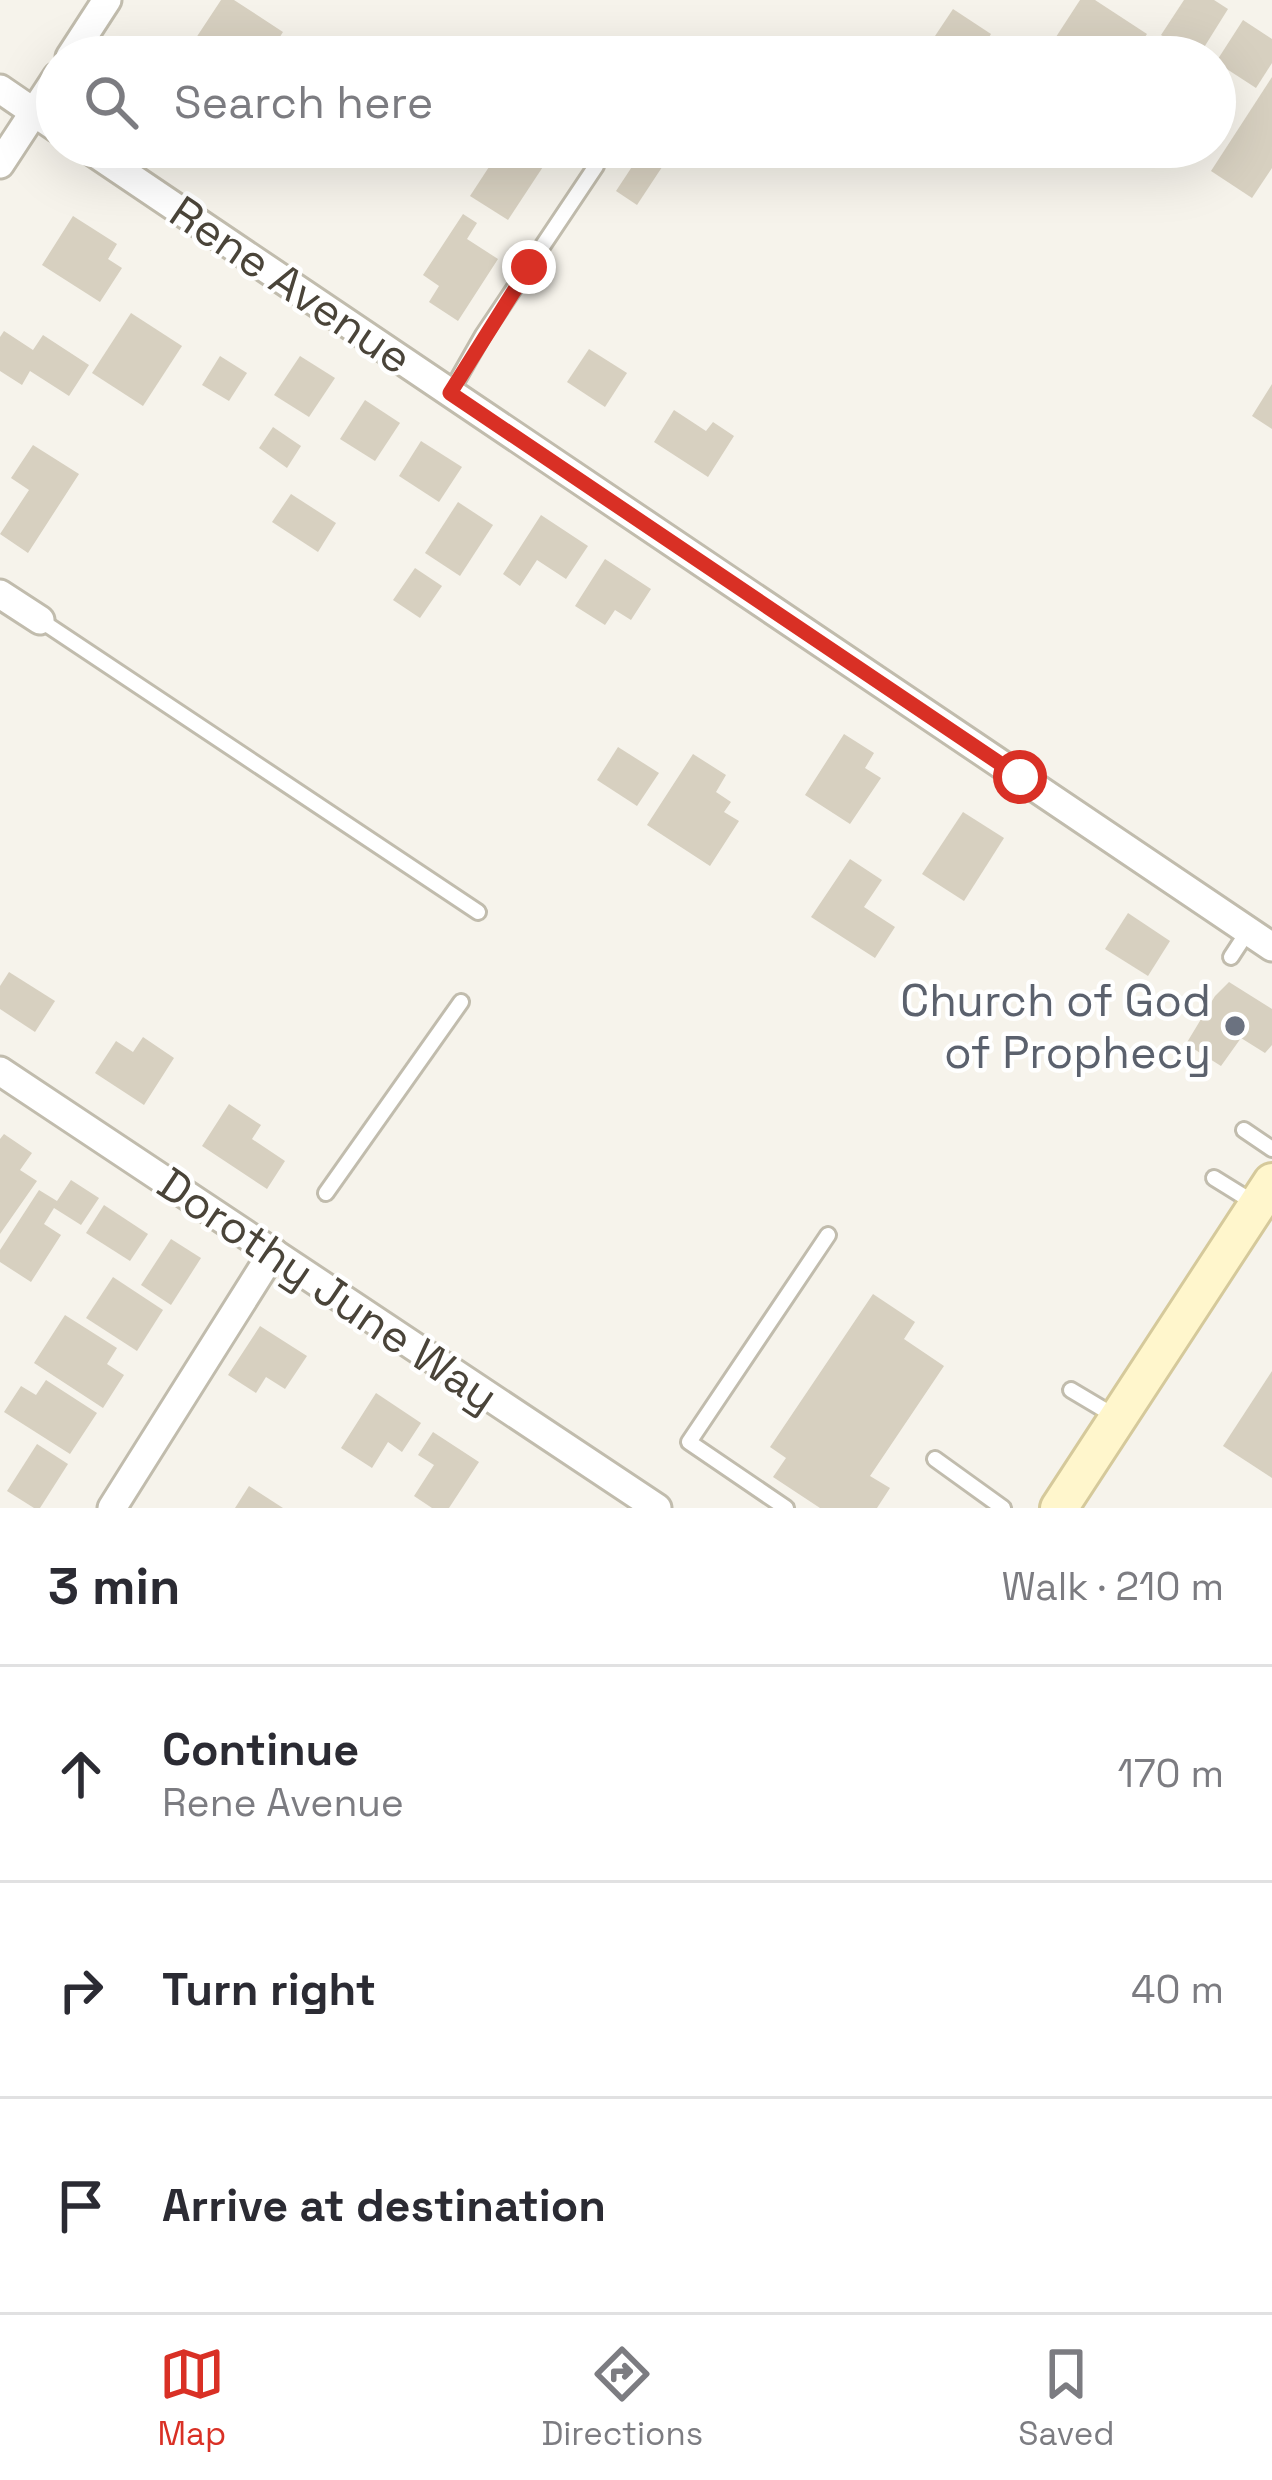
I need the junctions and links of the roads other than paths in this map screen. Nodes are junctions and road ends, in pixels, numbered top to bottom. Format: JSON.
{"nodes":[{"id":1,"x":107,"y":0,"type":"edge"},
{"id":2,"x":84,"y":36,"type":"edge"},
{"id":3,"x":0,"y":89,"type":"edge"},
{"id":4,"x":36,"y":113,"type":"edge"},
{"id":5,"x":36,"y":130,"type":"edge"},
{"id":6,"x":0,"y":164,"type":"edge"},
{"id":7,"x":117,"y":168,"type":"edge"},
{"id":8,"x":595,"y":168,"type":"edge"},
{"id":9,"x":450,"y":393,"type":"junction"},
{"id":10,"x":0,"y":594,"type":"edge"},
{"id":11,"x":40,"y":620,"type":"joint"},
{"id":12,"x":478,"y":912,"type":"dead end"},
{"id":13,"x":1260,"y":939,"type":"edge"},
{"id":14,"x":1232,"y":957,"type":"dead end"},
{"id":15,"x":461,"y":1002,"type":"dead end"},
{"id":16,"x":0,"y":1071,"type":"edge"},
{"id":17,"x":1244,"y":1130,"type":"dead end"},
{"id":18,"x":1272,"y":1148,"type":"edge"},
{"id":19,"x":1214,"y":1178,"type":"dead end"},
{"id":20,"x":326,"y":1193,"type":"dead end"},
{"id":21,"x":1264,"y":1193,"type":"edge"},
{"id":22,"x":828,"y":1234,"type":"dead end"},
{"id":23,"x":273,"y":1252,"type":"junction"},
{"id":24,"x":1071,"y":1390,"type":"dead end"},
{"id":25,"x":1118,"y":1418,"type":"junction"},
{"id":26,"x":934,"y":1459,"type":"dead end"},
{"id":27,"x":112,"y":1508,"type":"edge"},
{"id":28,"x":657,"y":1508,"type":"edge"},
{"id":29,"x":786,"y":1508,"type":"edge"},
{"id":30,"x":1003,"y":1508,"type":"edge"},
{"id":31,"x":1059,"y":1508,"type":"edge"}],
"edges":[{"from":1,"to":2,"type":"street"},
{"from":3,"to":4,"type":"street"},
{"from":5,"to":6,"type":"street"},
{"from":7,"to":9,"type":"street","name":"Rene Avenue"},
{"from":8,"to":9,"type":"lane"},
{"from":9,"to":13,"type":"street","name":"Rene Avenue"},
{"from":10,"to":11,"type":"street"},
{"from":11,"to":12,"type":"lane"},
{"from":13,"to":14,"type":"lane"},
{"from":15,"to":20,"type":"lane"},
{"from":16,"to":23,"type":"street","name":"Dorothy June Way"},
{"from":17,"to":18,"type":"lane"},
{"from":19,"to":21,"type":"lane"},
{"from":21,"to":25,"type":"main road"},
{"from":22,"to":29,"type":"lane"},
{"from":23,"to":27,"type":"street"},
{"from":23,"to":28,"type":"street","name":"Dorothy June Way"},
{"from":24,"to":25,"type":"lane"},
{"from":25,"to":31,"type":"main road"},
{"from":26,"to":30,"type":"lane"}]}
